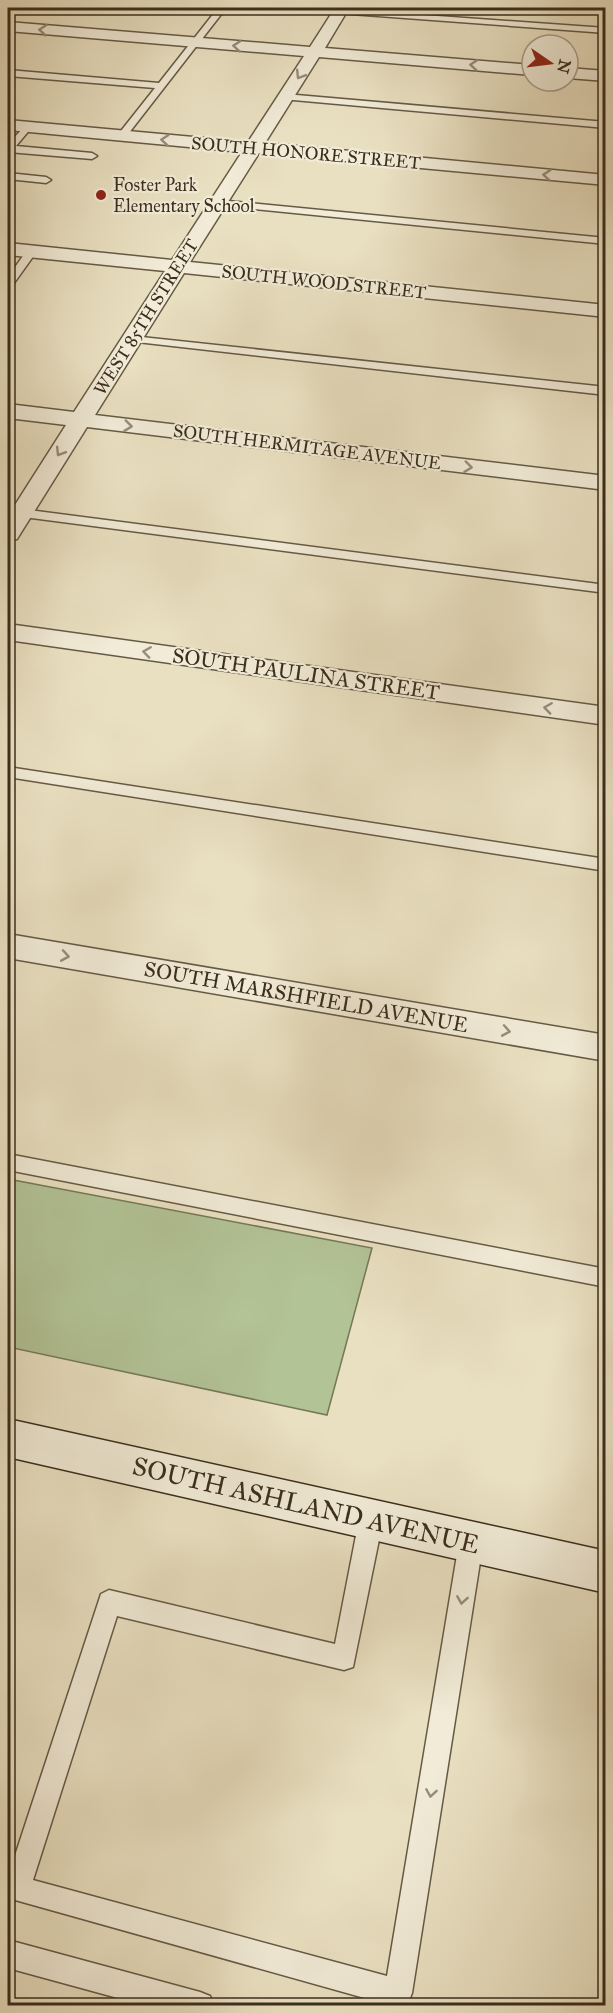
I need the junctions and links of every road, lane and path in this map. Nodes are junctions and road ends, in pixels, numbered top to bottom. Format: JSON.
{"nodes":[{"id":1,"x":222,"y":8,"type":"edge"},
{"id":2,"x":341,"y":9,"type":"edge"},
{"id":3,"x":8,"y":27,"type":"edge"},
{"id":4,"x":606,"y":31,"type":"edge"},
{"id":5,"x":194,"y":42,"type":"junction"},
{"id":6,"x":314,"y":52,"type":"junction"},
{"id":7,"x":520,"y":69,"type":"edge"},
{"id":8,"x":8,"y":73,"type":"edge"},
{"id":9,"x":580,"y":74,"type":"edge"},
{"id":10,"x":606,"y":76,"type":"edge"},
{"id":11,"x":160,"y":86,"type":"junction"},
{"id":12,"x":285,"y":97,"type":"junction"},
{"id":13,"x":8,"y":125,"type":"edge"},
{"id":14,"x":606,"y":125,"type":"edge"},
{"id":15,"x":27,"y":127,"type":"junction"},
{"id":16,"x":122,"y":136,"type":"junction"},
{"id":17,"x":253,"y":148,"type":"junction"},
{"id":18,"x":8,"y":149,"type":"edge"},
{"id":19,"x":92,"y":156,"type":"dead end"},
{"id":20,"x":8,"y":177,"type":"edge"},
{"id":21,"x":46,"y":180,"type":"dead end"},
{"id":22,"x":606,"y":180,"type":"edge"},
{"id":23,"x":218,"y":203,"type":"junction"},
{"id":24,"x":606,"y":241,"type":"edge"},
{"id":25,"x":8,"y":249,"type":"edge"},
{"id":26,"x":32,"y":251,"type":"junction"},
{"id":27,"x":178,"y":267,"type":"junction"},
{"id":28,"x":8,"y":284,"type":"edge"},
{"id":29,"x":606,"y":311,"type":"edge"},
{"id":30,"x":132,"y":339,"type":"junction"},
{"id":31,"x":606,"y":391,"type":"edge"},
{"id":32,"x":8,"y":411,"type":"edge"},
{"id":33,"x":80,"y":420,"type":"junction"},
{"id":34,"x":606,"y":483,"type":"edge"},
{"id":35,"x":21,"y":513,"type":"junction"},
{"id":36,"x":8,"y":534,"type":"edge"},
{"id":37,"x":606,"y":589,"type":"edge"},
{"id":38,"x":8,"y":632,"type":"edge"},
{"id":39,"x":606,"y":717,"type":"edge"},
{"id":40,"x":8,"y":772,"type":"edge"},
{"id":41,"x":606,"y":865,"type":"edge"},
{"id":42,"x":8,"y":946,"type":"edge"},
{"id":43,"x":606,"y":1048,"type":"edge"},
{"id":44,"x":8,"y":1162,"type":"edge"},
{"id":45,"x":606,"y":1278,"type":"edge"},
{"id":46,"x":8,"y":1438,"type":"edge"},
{"id":47,"x":371,"y":1520,"type":"junction"},
{"id":48,"x":471,"y":1543,"type":"junction"},
{"id":49,"x":606,"y":1572,"type":"edge"},
{"id":50,"x":8,"y":1954,"type":"edge"},
{"id":51,"x":200,"y":2006,"type":"edge"}],
"edges":[{"from":1,"to":5,"type":"lane"},
{"from":2,"to":4,"type":"lane"},
{"from":2,"to":6,"type":"street","name":"WEST 85TH STREET"},
{"from":5,"to":3,"type":"street","one_way":true},
{"from":6,"to":5,"type":"street","one_way":true},
{"from":5,"to":11,"type":"lane"},
{"from":7,"to":6,"type":"street","one_way":true},
{"from":6,"to":12,"type":"street","name":"WEST 85TH STREET","one_way":true},
{"from":8,"to":11,"type":"lane"},
{"from":9,"to":10,"type":"street"},
{"from":11,"to":16,"type":"lane"},
{"from":12,"to":14,"type":"lane"},
{"from":12,"to":17,"type":"street","name":"WEST 85TH STREET"},
{"from":13,"to":15,"type":"street","name":"SOUTH HONORE STREET"},
{"from":15,"to":16,"type":"street","name":"SOUTH HONORE STREET"},
{"from":15,"to":18,"type":"lane"},
{"from":17,"to":16,"type":"street","name":"SOUTH HONORE STREET","one_way":true},
{"from":22,"to":17,"type":"street","name":"SOUTH HONORE STREET","one_way":true},
{"from":17,"to":23,"type":"street","name":"WEST 85TH STREET"},
{"from":18,"to":19,"type":"lane"},
{"from":20,"to":21,"type":"lane"},
{"from":23,"to":24,"type":"lane"},
{"from":23,"to":27,"type":"street","name":"WEST 85TH STREET"},
{"from":25,"to":26,"type":"street","name":"SOUTH WOOD STREET"},
{"from":26,"to":27,"type":"street","name":"SOUTH WOOD STREET"},
{"from":26,"to":28,"type":"lane"},
{"from":27,"to":29,"type":"street","name":"SOUTH WOOD STREET"},
{"from":27,"to":30,"type":"street","name":"WEST 85TH STREET"},
{"from":30,"to":31,"type":"lane"},
{"from":30,"to":33,"type":"street","name":"WEST 85TH STREET"},
{"from":32,"to":33,"type":"street","name":"SOUTH HERMITAGE AVENUE"},
{"from":33,"to":34,"type":"street","name":"SOUTH HERMITAGE AVENUE","one_way":true},
{"from":33,"to":35,"type":"street","name":"WEST 85TH STREET","one_way":true},
{"from":35,"to":36,"type":"street","name":"WEST 85TH STREET"},
{"from":35,"to":37,"type":"lane"},
{"from":39,"to":38,"type":"street","name":"SOUTH PAULINA STREET","one_way":true},
{"from":40,"to":41,"type":"lane"},
{"from":42,"to":43,"type":"street","name":"SOUTH MARSHFIELD AVENUE","one_way":true},
{"from":44,"to":45,"type":"lane"},
{"from":46,"to":47,"type":"street","name":"SOUTH ASHLAND AVENUE"},
{"from":47,"to":48,"type":"street","name":"SOUTH ASHLAND AVENUE"},
{"from":48,"to":47,"type":"lane","one_way":true},
{"from":48,"to":49,"type":"street","name":"SOUTH ASHLAND AVENUE"},
{"from":50,"to":51,"type":"lane"}]}
